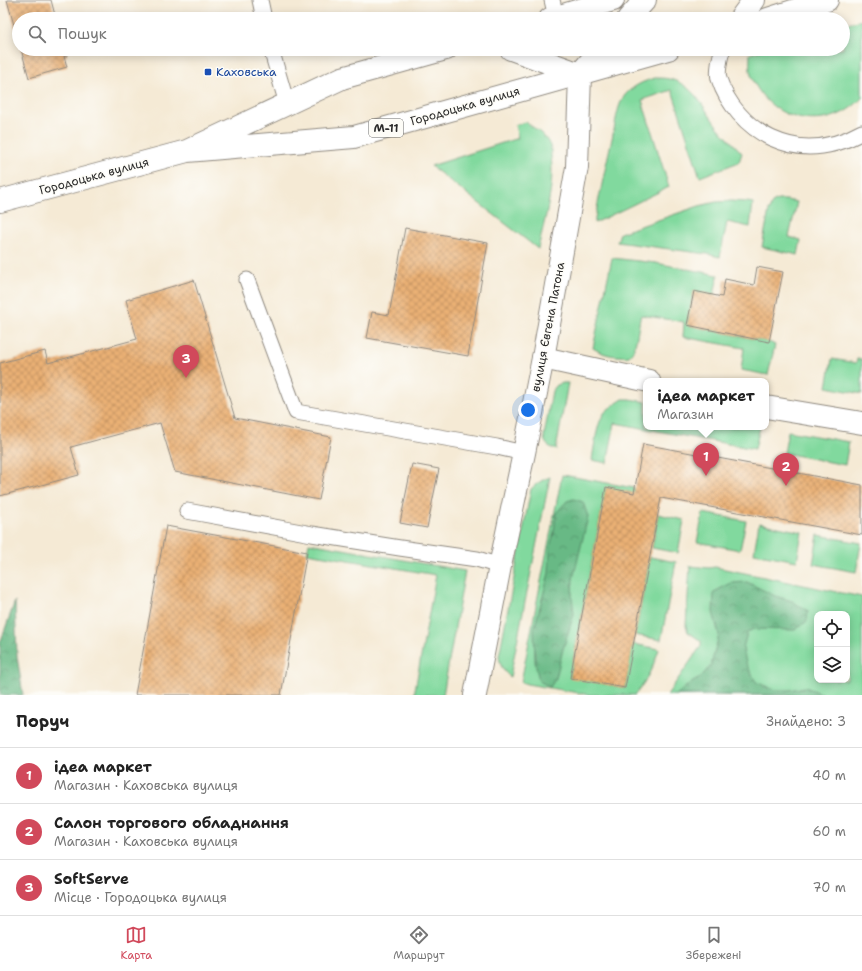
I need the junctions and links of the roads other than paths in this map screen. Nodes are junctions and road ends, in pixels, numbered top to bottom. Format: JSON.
{"nodes":[{"id":1,"x":260,"y":0,"type":"edge"},
{"id":2,"x":613,"y":0,"type":"edge"},
{"id":3,"x":645,"y":0,"type":"edge"},
{"id":4,"x":754,"y":0,"type":"edge"},
{"id":5,"x":827,"y":0,"type":"edge"},
{"id":6,"x":263,"y":12,"type":"edge"},
{"id":7,"x":552,"y":12,"type":"edge"},
{"id":8,"x":634,"y":12,"type":"edge"},
{"id":9,"x":745,"y":12,"type":"edge"},
{"id":10,"x":790,"y":12,"type":"edge"},
{"id":11,"x":272,"y":56,"type":"edge"},
{"id":12,"x":421,"y":56,"type":"edge"},
{"id":13,"x":531,"y":56,"type":"edge"},
{"id":14,"x":596,"y":56,"type":"edge"},
{"id":15,"x":643,"y":56,"type":"edge"},
{"id":16,"x":720,"y":56,"type":"edge"},
{"id":17,"x":580,"y":74,"type":"junction"},
{"id":18,"x":287,"y":104,"type":"junction"},
{"id":19,"x":862,"y":132,"type":"edge"},
{"id":20,"x":187,"y":151,"type":"junction"},
{"id":21,"x":0,"y":201,"type":"edge"},
{"id":22,"x":247,"y":280,"type":"dead end"},
{"id":23,"x":543,"y":358,"type":"junction"},
{"id":24,"x":643,"y":380,"type":"edge"},
{"id":25,"x":769,"y":407,"type":"edge"},
{"id":26,"x":862,"y":423,"type":"edge"},
{"id":27,"x":524,"y":454,"type":"junction"},
{"id":28,"x":187,"y":511,"type":"dead end"},
{"id":29,"x":500,"y":566,"type":"junction"},
{"id":30,"x":477,"y":695,"type":"edge"}],
"edges":[{"from":1,"to":6,"type":"lane"},
{"from":2,"to":7,"type":"main road"},
{"from":3,"to":8,"type":"main road"},
{"from":4,"to":9,"type":"main road"},
{"from":5,"to":10,"type":"main road"},
{"from":11,"to":18,"type":"lane"},
{"from":12,"to":18,"type":"main road","name":"Городоцька вулиця","number":"М-11"},
{"from":13,"to":17,"type":"main road"},
{"from":14,"to":17,"type":"main road"},
{"from":15,"to":17,"type":"main road","name":"Городоцька вулиця","number":"М-11"},
{"from":16,"to":19,"type":"lane"},
{"from":17,"to":20,"type":"main road","name":"Городоцька вулиця","number":"М-11"},
{"from":17,"to":23,"type":"main road","name":"вулиця Євгена Патона"},
{"from":18,"to":20,"type":"main road","name":"Городоцька вулиця","number":"М-11"},
{"from":20,"to":21,"type":"main road","name":"Городоцька вулиця","number":"М-11"},
{"from":22,"to":27,"type":"lane"},
{"from":23,"to":24,"type":"main road"},
{"from":23,"to":27,"type":"main road","name":"вулиця Євгена Патона"},
{"from":25,"to":26,"type":"main road"},
{"from":27,"to":29,"type":"main road","name":"вулиця Євгена Патона"},
{"from":28,"to":29,"type":"lane"},
{"from":29,"to":30,"type":"main road","name":"вулиця Євгена Патона"}]}
